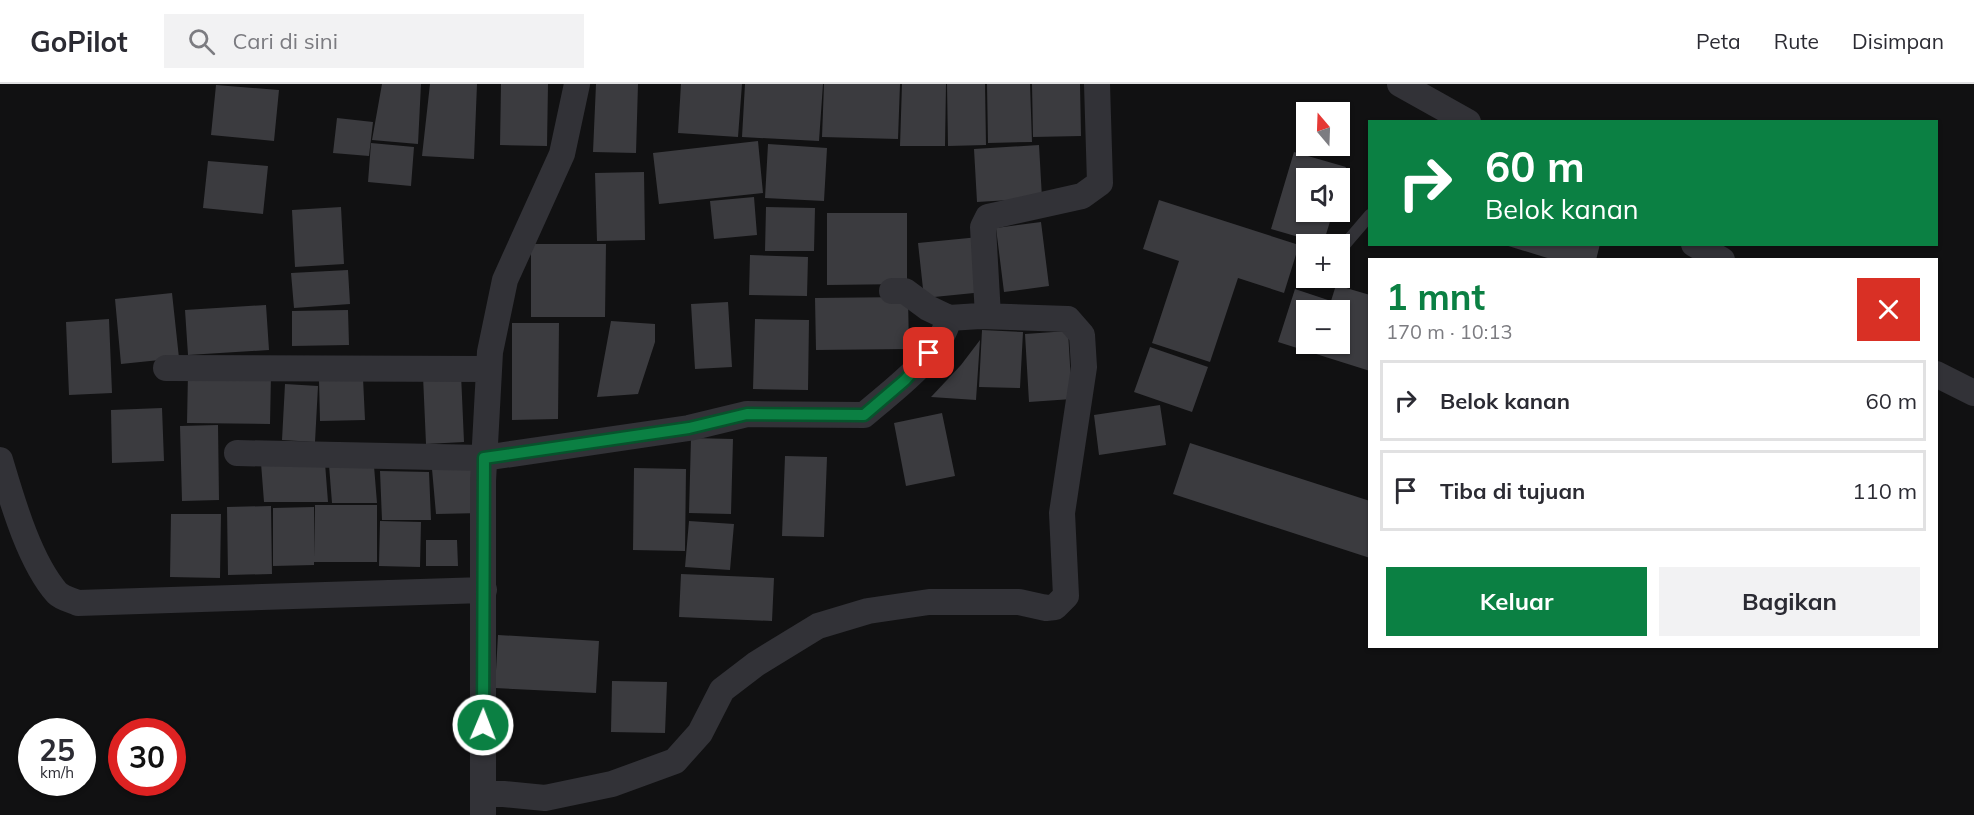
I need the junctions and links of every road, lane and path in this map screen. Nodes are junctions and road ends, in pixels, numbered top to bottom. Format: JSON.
{"nodes":[{"id":1,"x":577,"y":84,"type":"edge"},
{"id":2,"x":1097,"y":84,"type":"edge"},
{"id":3,"x":1400,"y":84,"type":"edge"},
{"id":4,"x":1458,"y":119,"type":"edge"},
{"id":5,"x":1368,"y":217,"type":"edge"},
{"id":6,"x":1350,"y":238,"type":"edge"},
{"id":7,"x":1698,"y":246,"type":"edge"},
{"id":8,"x":1718,"y":258,"type":"edge"},
{"id":9,"x":892,"y":291,"type":"dead end"},
{"id":10,"x":988,"y":316,"type":"junction"},
{"id":11,"x":949,"y":318,"type":"junction"},
{"id":12,"x":166,"y":368,"type":"dead end"},
{"id":13,"x":489,"y":369,"type":"junction"},
{"id":14,"x":1938,"y":375,"type":"edge"},
{"id":15,"x":1974,"y":393,"type":"edge"},
{"id":16,"x":237,"y":453,"type":"dead end"},
{"id":17,"x":484,"y":458,"type":"junction"},
{"id":18,"x":0,"y":460,"type":"edge"},
{"id":19,"x":484,"y":590,"type":"junction"},
{"id":20,"x":483,"y":804,"type":"edge"}],
"edges":[{"from":1,"to":13,"type":"street"},
{"from":2,"to":10,"type":"street"},
{"from":3,"to":4,"type":"street"},
{"from":5,"to":6,"type":"lane"},
{"from":7,"to":8,"type":"street"},
{"from":9,"to":11,"type":"street"},
{"from":10,"to":11,"type":"street"},
{"from":10,"to":20,"type":"street"},
{"from":11,"to":17,"type":"street"},
{"from":12,"to":13,"type":"street"},
{"from":13,"to":17,"type":"street"},
{"from":14,"to":15,"type":"street"},
{"from":16,"to":17,"type":"street"},
{"from":17,"to":19,"type":"street"},
{"from":18,"to":19,"type":"street"},
{"from":19,"to":20,"type":"street"}]}
